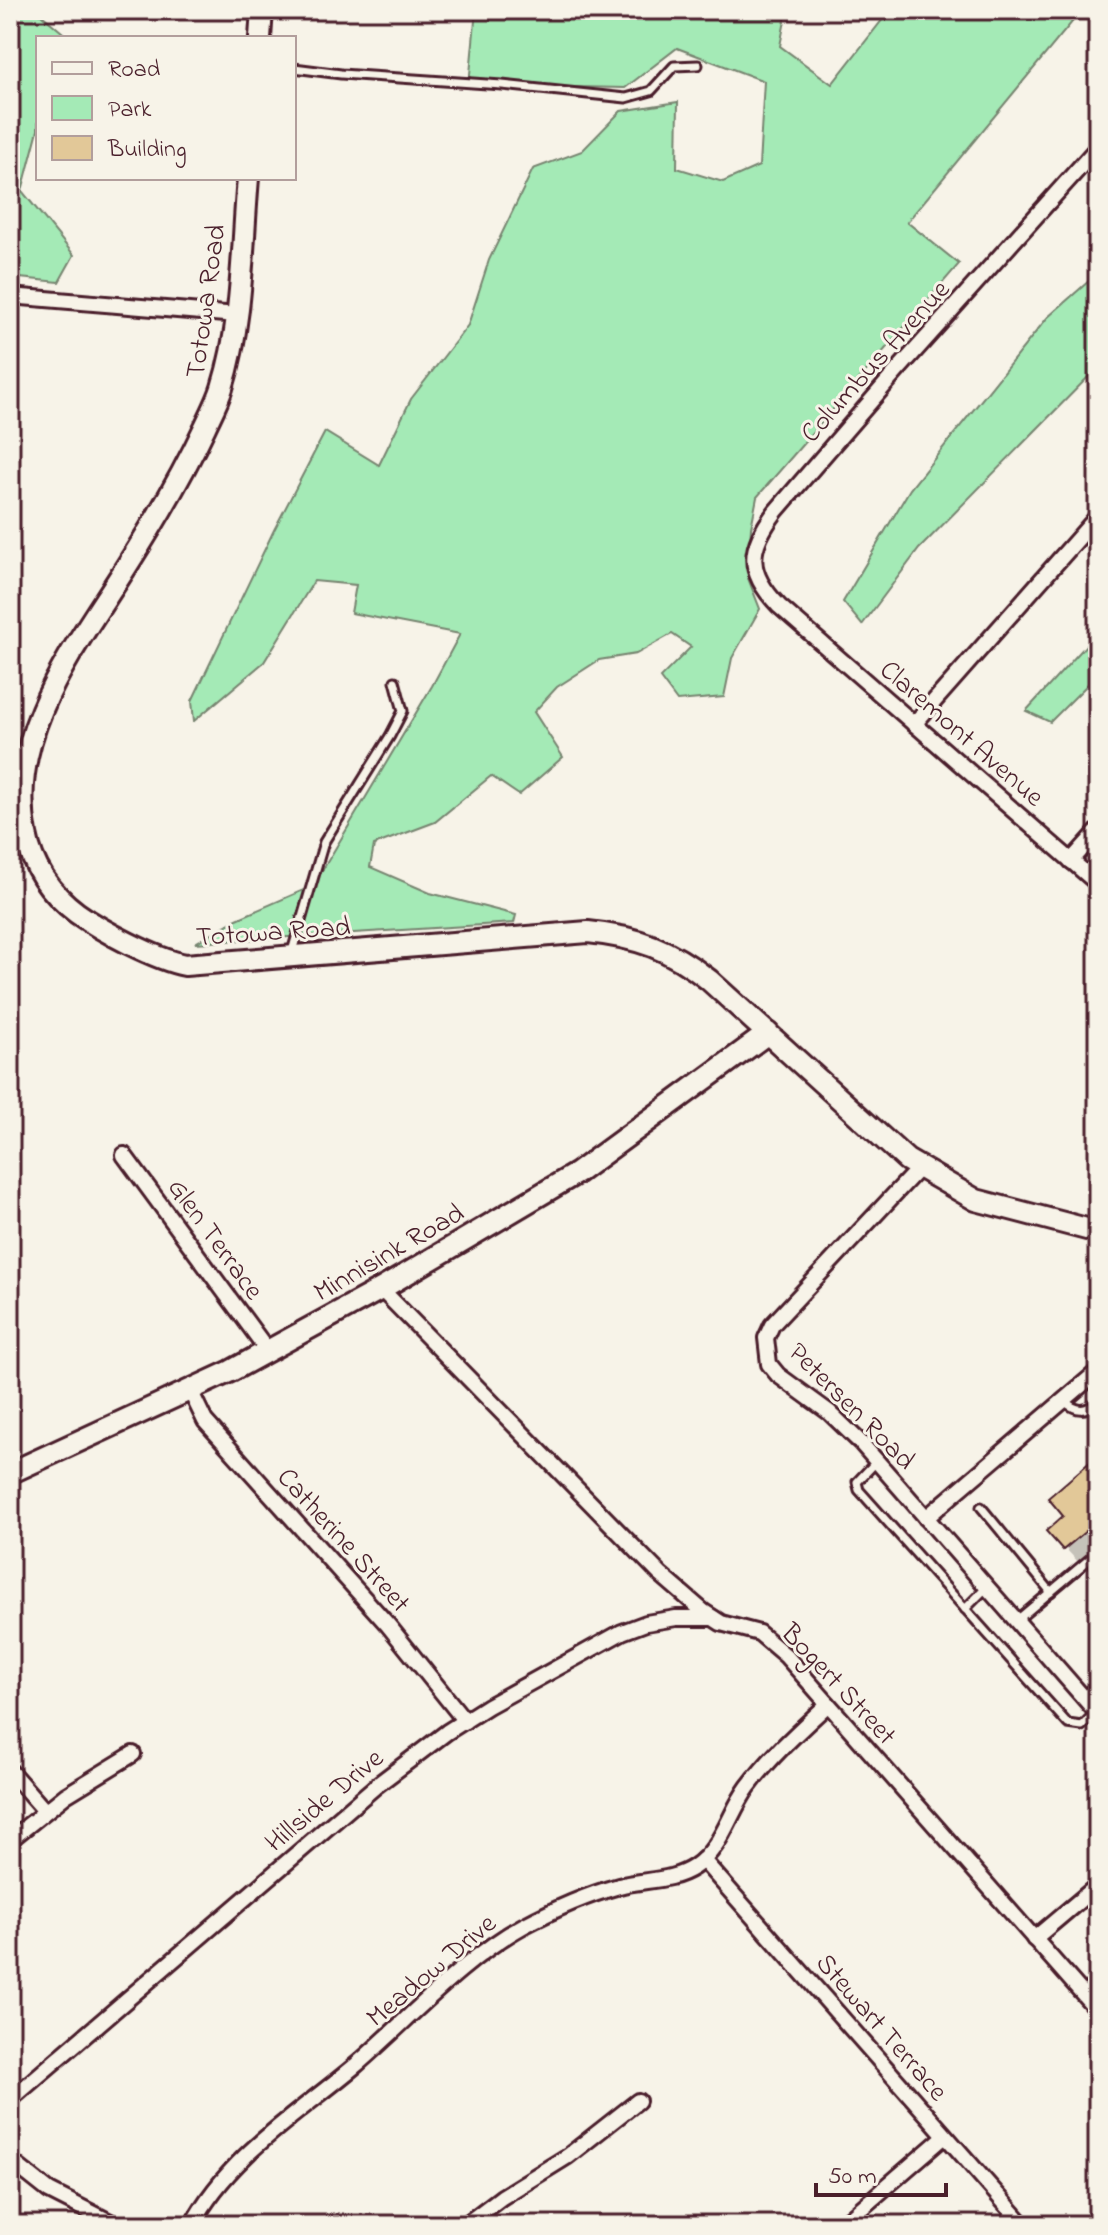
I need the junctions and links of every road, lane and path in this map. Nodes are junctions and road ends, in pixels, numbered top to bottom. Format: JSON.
{"nodes":[{"id":1,"x":262,"y":10,"type":"edge"},
{"id":2,"x":260,"y":36,"type":"edge"},
{"id":3,"x":698,"y":65,"type":"dead end"},
{"id":4,"x":296,"y":68,"type":"edge"},
{"id":5,"x":1098,"y":147,"type":"edge"},
{"id":6,"x":248,"y":180,"type":"edge"},
{"id":7,"x":10,"y":296,"type":"edge"},
{"id":8,"x":237,"y":315,"type":"junction"},
{"id":9,"x":1098,"y":516,"type":"edge"},
{"id":10,"x":794,"y":619,"type":"joint"},
{"id":11,"x":395,"y":681,"type":"dead end"},
{"id":12,"x":914,"y":724,"type":"junction"},
{"id":13,"x":1098,"y":831,"type":"edge"},
{"id":14,"x":18,"y":837,"type":"edge"},
{"id":15,"x":1071,"y":861,"type":"junction"},
{"id":16,"x":1098,"y":884,"type":"edge"},
{"id":17,"x":291,"y":957,"type":"junction"},
{"id":18,"x":768,"y":1033,"type":"junction"},
{"id":19,"x":124,"y":1155,"type":"dead end"},
{"id":20,"x":920,"y":1167,"type":"junction"},
{"id":21,"x":1098,"y":1232,"type":"edge"},
{"id":22,"x":381,"y":1289,"type":"junction"},
{"id":23,"x":268,"y":1351,"type":"junction"},
{"id":24,"x":1098,"y":1371,"type":"edge"},
{"id":25,"x":190,"y":1390,"type":"junction"},
{"id":26,"x":1064,"y":1401,"type":"junction"},
{"id":27,"x":1098,"y":1402,"type":"edge"},
{"id":28,"x":876,"y":1462,"type":"junction"},
{"id":29,"x":10,"y":1473,"type":"edge"},
{"id":30,"x":981,"y":1507,"type":"dead end"},
{"id":31,"x":926,"y":1518,"type":"junction"},
{"id":32,"x":1098,"y":1552,"type":"edge"},
{"id":33,"x":987,"y":1587,"type":"junction"},
{"id":34,"x":1051,"y":1592,"type":"junction"},
{"id":35,"x":965,"y":1609,"type":"junction"},
{"id":36,"x":713,"y":1618,"type":"junction"},
{"id":37,"x":1016,"y":1621,"type":"junction"},
{"id":38,"x":1098,"y":1684,"type":"edge"},
{"id":39,"x":1083,"y":1697,"type":"junction"},
{"id":40,"x":828,"y":1704,"type":"junction"},
{"id":41,"x":1097,"y":1713,"type":"edge"},
{"id":42,"x":465,"y":1721,"type":"junction"},
{"id":43,"x":133,"y":1754,"type":"dead end"},
{"id":44,"x":10,"y":1771,"type":"edge"},
{"id":45,"x":45,"y":1811,"type":"junction"},
{"id":46,"x":10,"y":1840,"type":"edge"},
{"id":47,"x":703,"y":1860,"type":"junction"},
{"id":48,"x":1098,"y":1885,"type":"edge"},
{"id":49,"x":1034,"y":1939,"type":"junction"},
{"id":50,"x":1098,"y":2011,"type":"edge"},
{"id":51,"x":10,"y":2100,"type":"edge"},
{"id":52,"x":638,"y":2101,"type":"dead end"},
{"id":53,"x":945,"y":2136,"type":"junction"},
{"id":54,"x":10,"y":2160,"type":"edge"},
{"id":55,"x":116,"y":2225,"type":"edge"},
{"id":56,"x":192,"y":2225,"type":"edge"},
{"id":57,"x":465,"y":2225,"type":"edge"},
{"id":58,"x":842,"y":2225,"type":"edge"},
{"id":59,"x":1024,"y":2225,"type":"edge"}],
"edges":[{"from":1,"to":2,"type":"main road"},
{"from":3,"to":4,"type":"lane"},
{"from":5,"to":10,"type":"street","name":"Columbus Avenue"},
{"from":6,"to":8,"type":"main road","name":"Totowa Road"},
{"from":7,"to":8,"type":"street"},
{"from":8,"to":14,"type":"main road","name":"Totowa Road"},
{"from":9,"to":12,"type":"street"},
{"from":10,"to":12,"type":"street","name":"Claremont Avenue"},
{"from":11,"to":17,"type":"lane"},
{"from":12,"to":15,"type":"street","name":"Claremont Avenue"},
{"from":13,"to":15,"type":"street"},
{"from":14,"to":17,"type":"main road","name":"Totowa Road"},
{"from":15,"to":16,"type":"street","name":"Claremont Avenue"},
{"from":17,"to":18,"type":"main road","name":"Totowa Road"},
{"from":18,"to":20,"type":"main road","name":"Totowa Road"},
{"from":18,"to":22,"type":"main road","name":"Minnisink Road"},
{"from":19,"to":23,"type":"street","name":"Glen Terrace"},
{"from":20,"to":21,"type":"main road","name":"Totowa Road"},
{"from":20,"to":28,"type":"street","name":"Petersen Road"},
{"from":22,"to":23,"type":"main road","name":"Minnisink Road"},
{"from":22,"to":36,"type":"street","name":"Bogert Street"},
{"from":23,"to":25,"type":"main road","name":"Minnisink Road"},
{"from":24,"to":26,"type":"street"},
{"from":25,"to":29,"type":"main road","name":"Minnisink Road"},
{"from":25,"to":42,"type":"street","name":"Catherine Street"},
{"from":26,"to":27,"type":"lane"},
{"from":26,"to":31,"type":"street"},
{"from":28,"to":31,"type":"street","name":"Petersen Road"},
{"from":28,"to":35,"type":"lane"},
{"from":30,"to":34,"type":"lane"},
{"from":31,"to":33,"type":"street","name":"Petersen Road"},
{"from":32,"to":34,"type":"lane"},
{"from":33,"to":35,"type":"lane"},
{"from":33,"to":37,"type":"street","name":"Petersen Road"},
{"from":34,"to":37,"type":"lane"},
{"from":35,"to":41,"type":"lane"},
{"from":36,"to":40,"type":"street","name":"Bogert Street"},
{"from":36,"to":42,"type":"street","name":"Hillside Drive"},
{"from":37,"to":39,"type":"street","name":"Petersen Road"},
{"from":38,"to":39,"type":"lane"},
{"from":39,"to":41,"type":"street","name":"Petersen Road"},
{"from":40,"to":47,"type":"street","name":"Meadow Drive"},
{"from":40,"to":49,"type":"street","name":"Bogert Street"},
{"from":42,"to":51,"type":"street","name":"Hillside Drive"},
{"from":43,"to":45,"type":"street"},
{"from":44,"to":45,"type":"street"},
{"from":45,"to":46,"type":"street"},
{"from":47,"to":53,"type":"street","name":"Stewart Terrace"},
{"from":47,"to":56,"type":"street","name":"Meadow Drive"},
{"from":48,"to":49,"type":"street"},
{"from":49,"to":50,"type":"street","name":"Bogert Street"},
{"from":52,"to":57,"type":"street"},
{"from":53,"to":58,"type":"street"},
{"from":53,"to":59,"type":"street","name":"Stewart Terrace"},
{"from":54,"to":55,"type":"street"}]}
